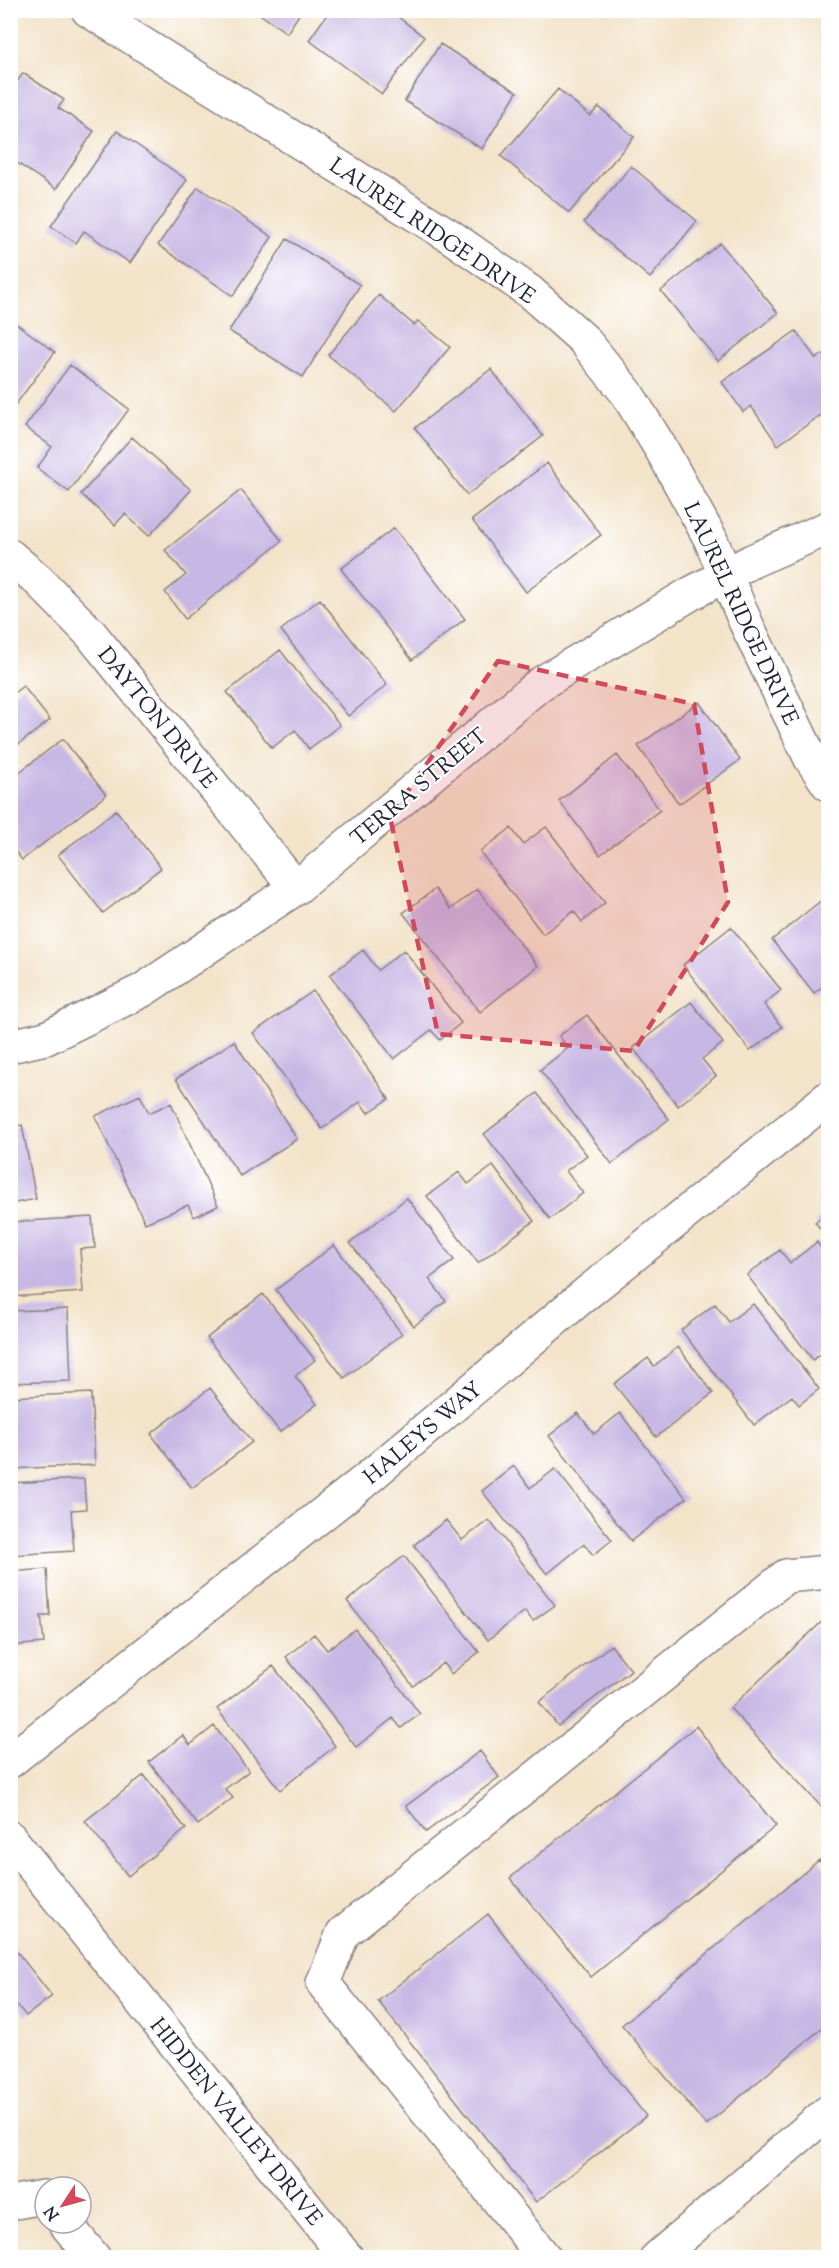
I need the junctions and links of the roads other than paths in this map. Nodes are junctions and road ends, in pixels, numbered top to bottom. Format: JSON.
{"nodes":[{"id":1,"x":88,"y":10,"type":"edge"},
{"id":2,"x":828,"y":528,"type":"edge"},
{"id":3,"x":10,"y":556,"type":"edge"},
{"id":4,"x":726,"y":575,"type":"junction"},
{"id":5,"x":828,"y":784,"type":"edge"},
{"id":6,"x":296,"y":888,"type":"junction"},
{"id":7,"x":10,"y":1046,"type":"edge"},
{"id":8,"x":828,"y":1098,"type":"edge"},
{"id":9,"x":828,"y":1572,"type":"edge"},
{"id":10,"x":10,"y":1761,"type":"edge"},
{"id":11,"x":10,"y":1838,"type":"edge"},
{"id":12,"x":828,"y":2112,"type":"edge"},
{"id":13,"x":33,"y":2199,"type":"edge"},
{"id":14,"x":10,"y":2203,"type":"edge"},
{"id":15,"x":75,"y":2235,"type":"edge"},
{"id":16,"x":94,"y":2258,"type":"edge"},
{"id":17,"x":347,"y":2258,"type":"edge"},
{"id":18,"x":545,"y":2258,"type":"edge"},
{"id":19,"x":657,"y":2258,"type":"edge"}],
"edges":[{"from":1,"to":4,"type":"street","name":"LAUREL RIDGE DRIVE"},
{"from":2,"to":4,"type":"street","name":"TERRA STREET"},
{"from":3,"to":6,"type":"street","name":"DAYTON DRIVE"},
{"from":4,"to":5,"type":"street","name":"LAUREL RIDGE DRIVE"},
{"from":4,"to":6,"type":"street","name":"TERRA STREET"},
{"from":6,"to":7,"type":"street","name":"TERRA STREET"},
{"from":8,"to":10,"type":"street","name":"HALEYS WAY"},
{"from":9,"to":18,"type":"street"},
{"from":11,"to":17,"type":"street","name":"HIDDEN VALLEY DRIVE"},
{"from":12,"to":19,"type":"street"},
{"from":13,"to":14,"type":"street"},
{"from":15,"to":16,"type":"street"}]}
